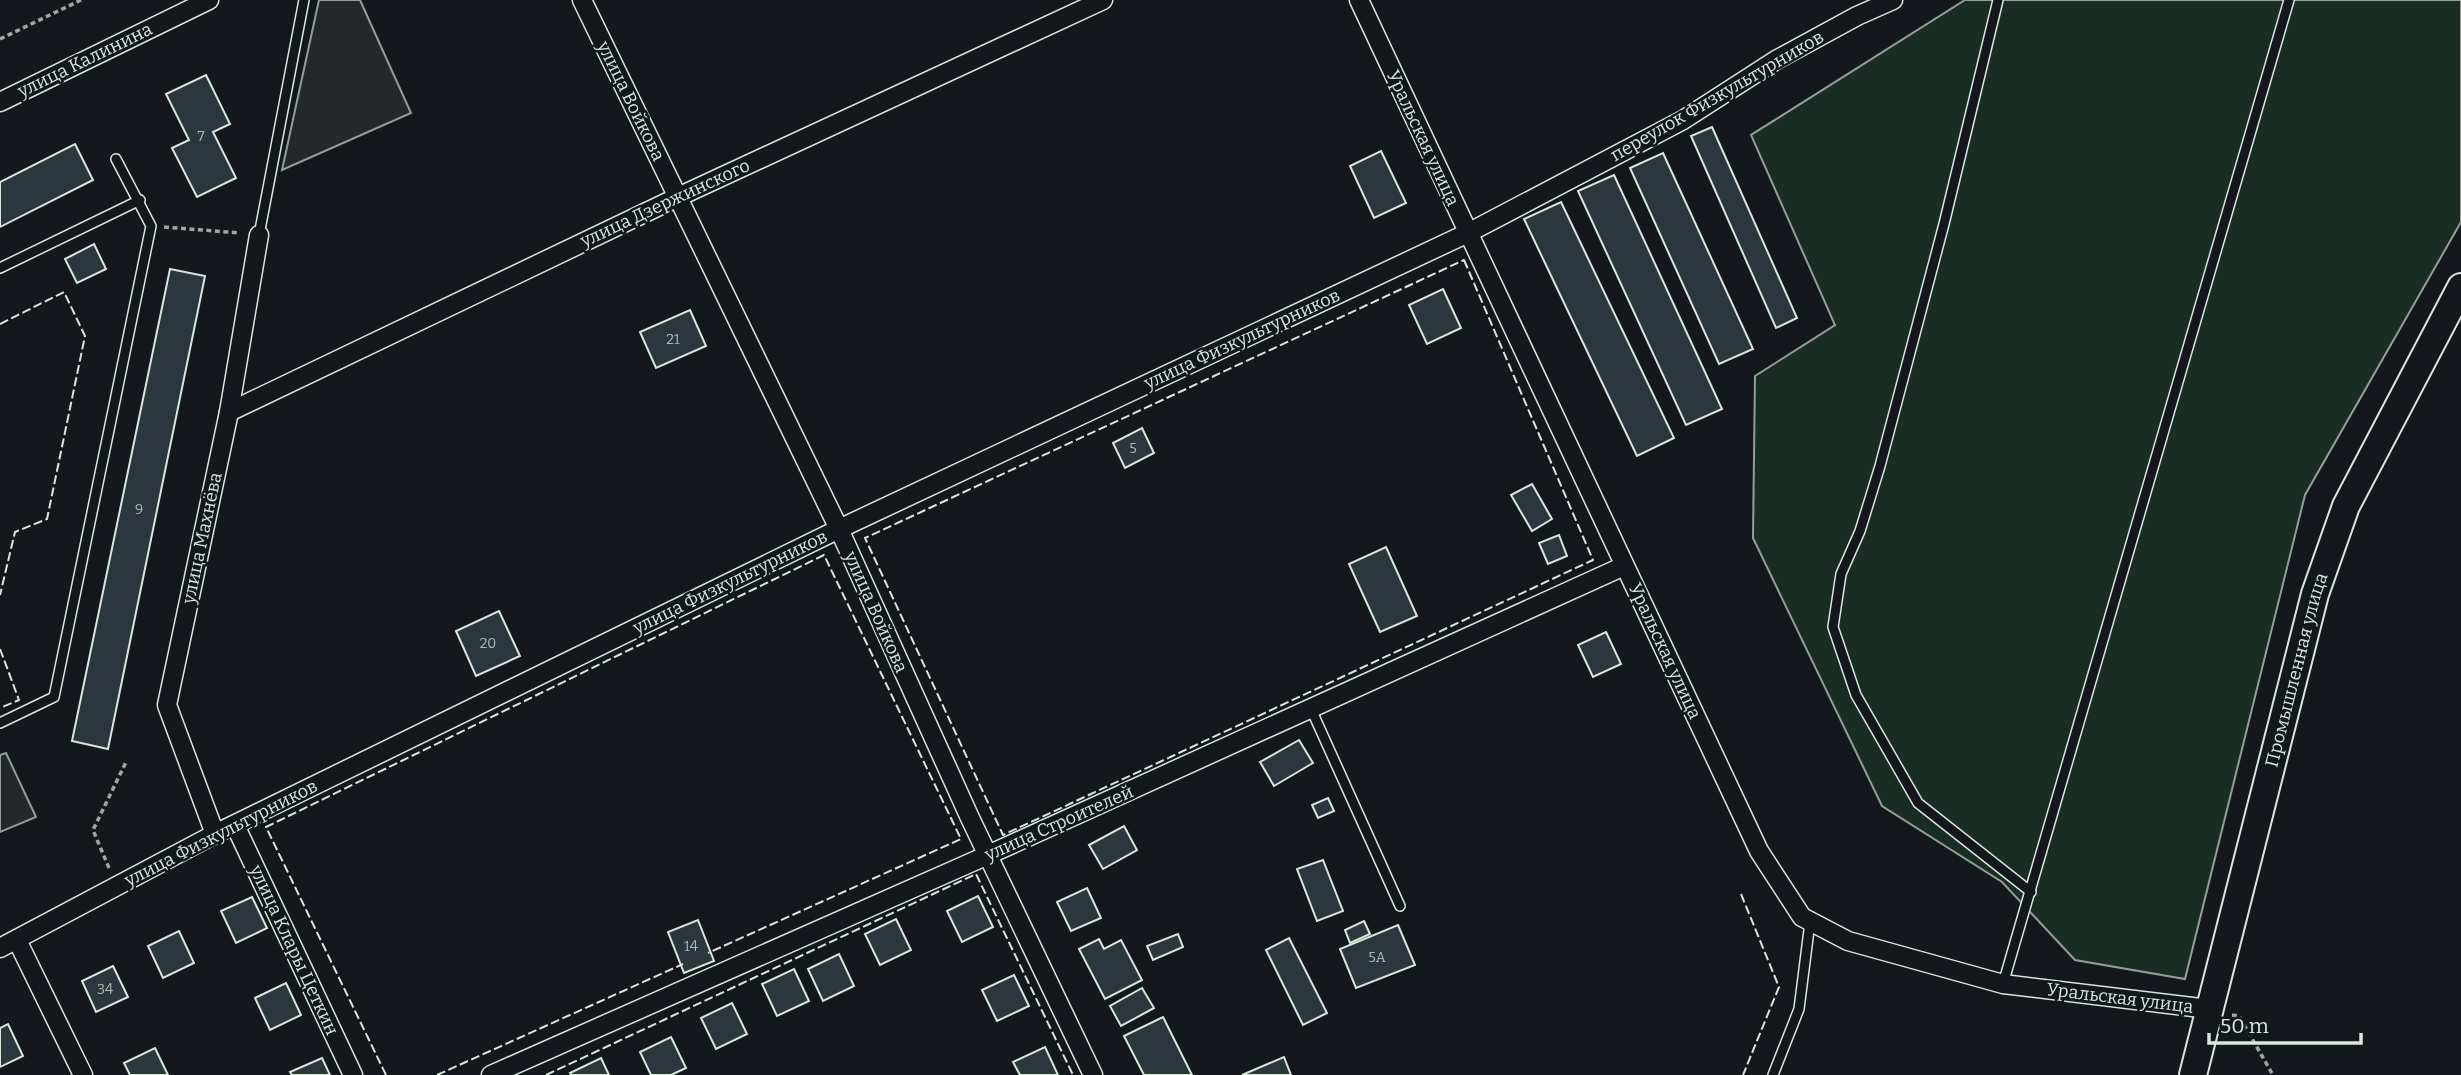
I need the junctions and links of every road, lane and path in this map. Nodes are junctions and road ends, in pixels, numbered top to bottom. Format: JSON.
{"nodes":[{"id":1,"x":81,"y":0,"type":"edge"},
{"id":2,"x":209,"y":0,"type":"edge"},
{"id":3,"x":304,"y":0,"type":"edge"},
{"id":4,"x":582,"y":0,"type":"edge"},
{"id":5,"x":1103,"y":0,"type":"edge"},
{"id":6,"x":1359,"y":0,"type":"edge"},
{"id":7,"x":1893,"y":0,"type":"edge"},
{"id":8,"x":1998,"y":0,"type":"edge"},
{"id":9,"x":2289,"y":0,"type":"edge"},
{"id":10,"x":0,"y":38,"type":"edge"},
{"id":11,"x":0,"y":102,"type":"edge"},
{"id":12,"x":116,"y":159,"type":"dead end"},
{"id":13,"x":678,"y":197,"type":"junction"},
{"id":14,"x":140,"y":200,"type":"junction"},
{"id":15,"x":151,"y":226,"type":"junction"},
{"id":16,"x":1468,"y":233,"type":"junction"},
{"id":17,"x":259,"y":235,"type":"junction"},
{"id":18,"x":0,"y":268,"type":"edge"},
{"id":19,"x":2461,"y":287,"type":"edge"},
{"id":20,"x":229,"y":412,"type":"junction"},
{"id":21,"x":839,"y":529,"type":"junction"},
{"id":22,"x":1624,"y":566,"type":"junction"},
{"id":23,"x":1311,"y":709,"type":"junction"},
{"id":24,"x":0,"y":723,"type":"edge"},
{"id":25,"x":127,"y":760,"type":"dead end"},
{"id":26,"x":235,"y":825,"type":"junction"},
{"id":27,"x":215,"y":834,"type":"junction"},
{"id":28,"x":988,"y":855,"type":"junction"},
{"id":29,"x":117,"y":886,"type":"junction"},
{"id":30,"x":2031,"y":892,"type":"junction"},
{"id":31,"x":1400,"y":906,"type":"dead end"},
{"id":32,"x":1810,"y":922,"type":"junction"},
{"id":33,"x":8,"y":944,"type":"edge"},
{"id":34,"x":2003,"y":984,"type":"junction"},
{"id":35,"x":2209,"y":1009,"type":"junction"},
{"id":36,"x":83,"y":1075,"type":"edge"},
{"id":37,"x":353,"y":1075,"type":"edge"},
{"id":38,"x":491,"y":1075,"type":"edge"},
{"id":39,"x":1093,"y":1075,"type":"edge"},
{"id":40,"x":1773,"y":1075,"type":"edge"},
{"id":41,"x":2193,"y":1075,"type":"edge"},
{"id":42,"x":2273,"y":1075,"type":"edge"}],
"edges":[{"from":1,"to":10,"type":"path"},
{"from":2,"to":11,"type":"street","name":"улица Калинина"},
{"from":3,"to":17,"type":"lane"},
{"from":4,"to":13,"type":"street","name":"улица Войкова"},
{"from":5,"to":13,"type":"street","name":"улица Дзержинского"},
{"from":6,"to":16,"type":"street","name":"Уральская улица"},
{"from":7,"to":16,"type":"street","name":"переулок Физкультурников"},
{"from":8,"to":30,"type":"lane"},
{"from":9,"to":30,"type":"lane"},
{"from":12,"to":14,"type":"lane"},
{"from":13,"to":20,"type":"street","name":"улица Дзержинского"},
{"from":13,"to":21,"type":"street","name":"улица Войкова"},
{"from":14,"to":15,"type":"lane"},
{"from":14,"to":18,"type":"lane"},
{"from":15,"to":17,"type":"path"},
{"from":15,"to":24,"type":"lane"},
{"from":16,"to":21,"type":"street","name":"улица Физкультурников"},
{"from":16,"to":22,"type":"street","name":"Уральская улица"},
{"from":17,"to":20,"type":"street","name":"улица Махнёва"},
{"from":19,"to":35,"type":"main road","name":"Промышленная улица"},
{"from":20,"to":27,"type":"street","name":"улица Махнёва"},
{"from":21,"to":26,"type":"street","name":"улица Физкультурников"},
{"from":21,"to":28,"type":"street","name":"улица Войкова"},
{"from":22,"to":23,"type":"street","name":"улица Строителей"},
{"from":22,"to":32,"type":"street","name":"Уральская улица"},
{"from":23,"to":28,"type":"street","name":"улица Строителей"},
{"from":23,"to":31,"type":"lane"},
{"from":25,"to":29,"type":"path"},
{"from":26,"to":27,"type":"street","name":"улица Физкультурников"},
{"from":26,"to":37,"type":"street","name":"улица Клары Цеткин"},
{"from":27,"to":29,"type":"street","name":"улица Физкультурников"},
{"from":28,"to":38,"type":"street","name":"улица Строителей"},
{"from":28,"to":39,"type":"street","name":"улица Войкова"},
{"from":29,"to":33,"type":"street","name":"улица Физкультурников"},
{"from":30,"to":34,"type":"lane"},
{"from":32,"to":34,"type":"street","name":"Уральская улица"},
{"from":32,"to":40,"type":"lane"},
{"from":33,"to":36,"type":"street"},
{"from":34,"to":35,"type":"street","name":"Уральская улица"},
{"from":35,"to":41,"type":"main road","name":"Промышленная улица"},
{"from":35,"to":42,"type":"path"}]}
